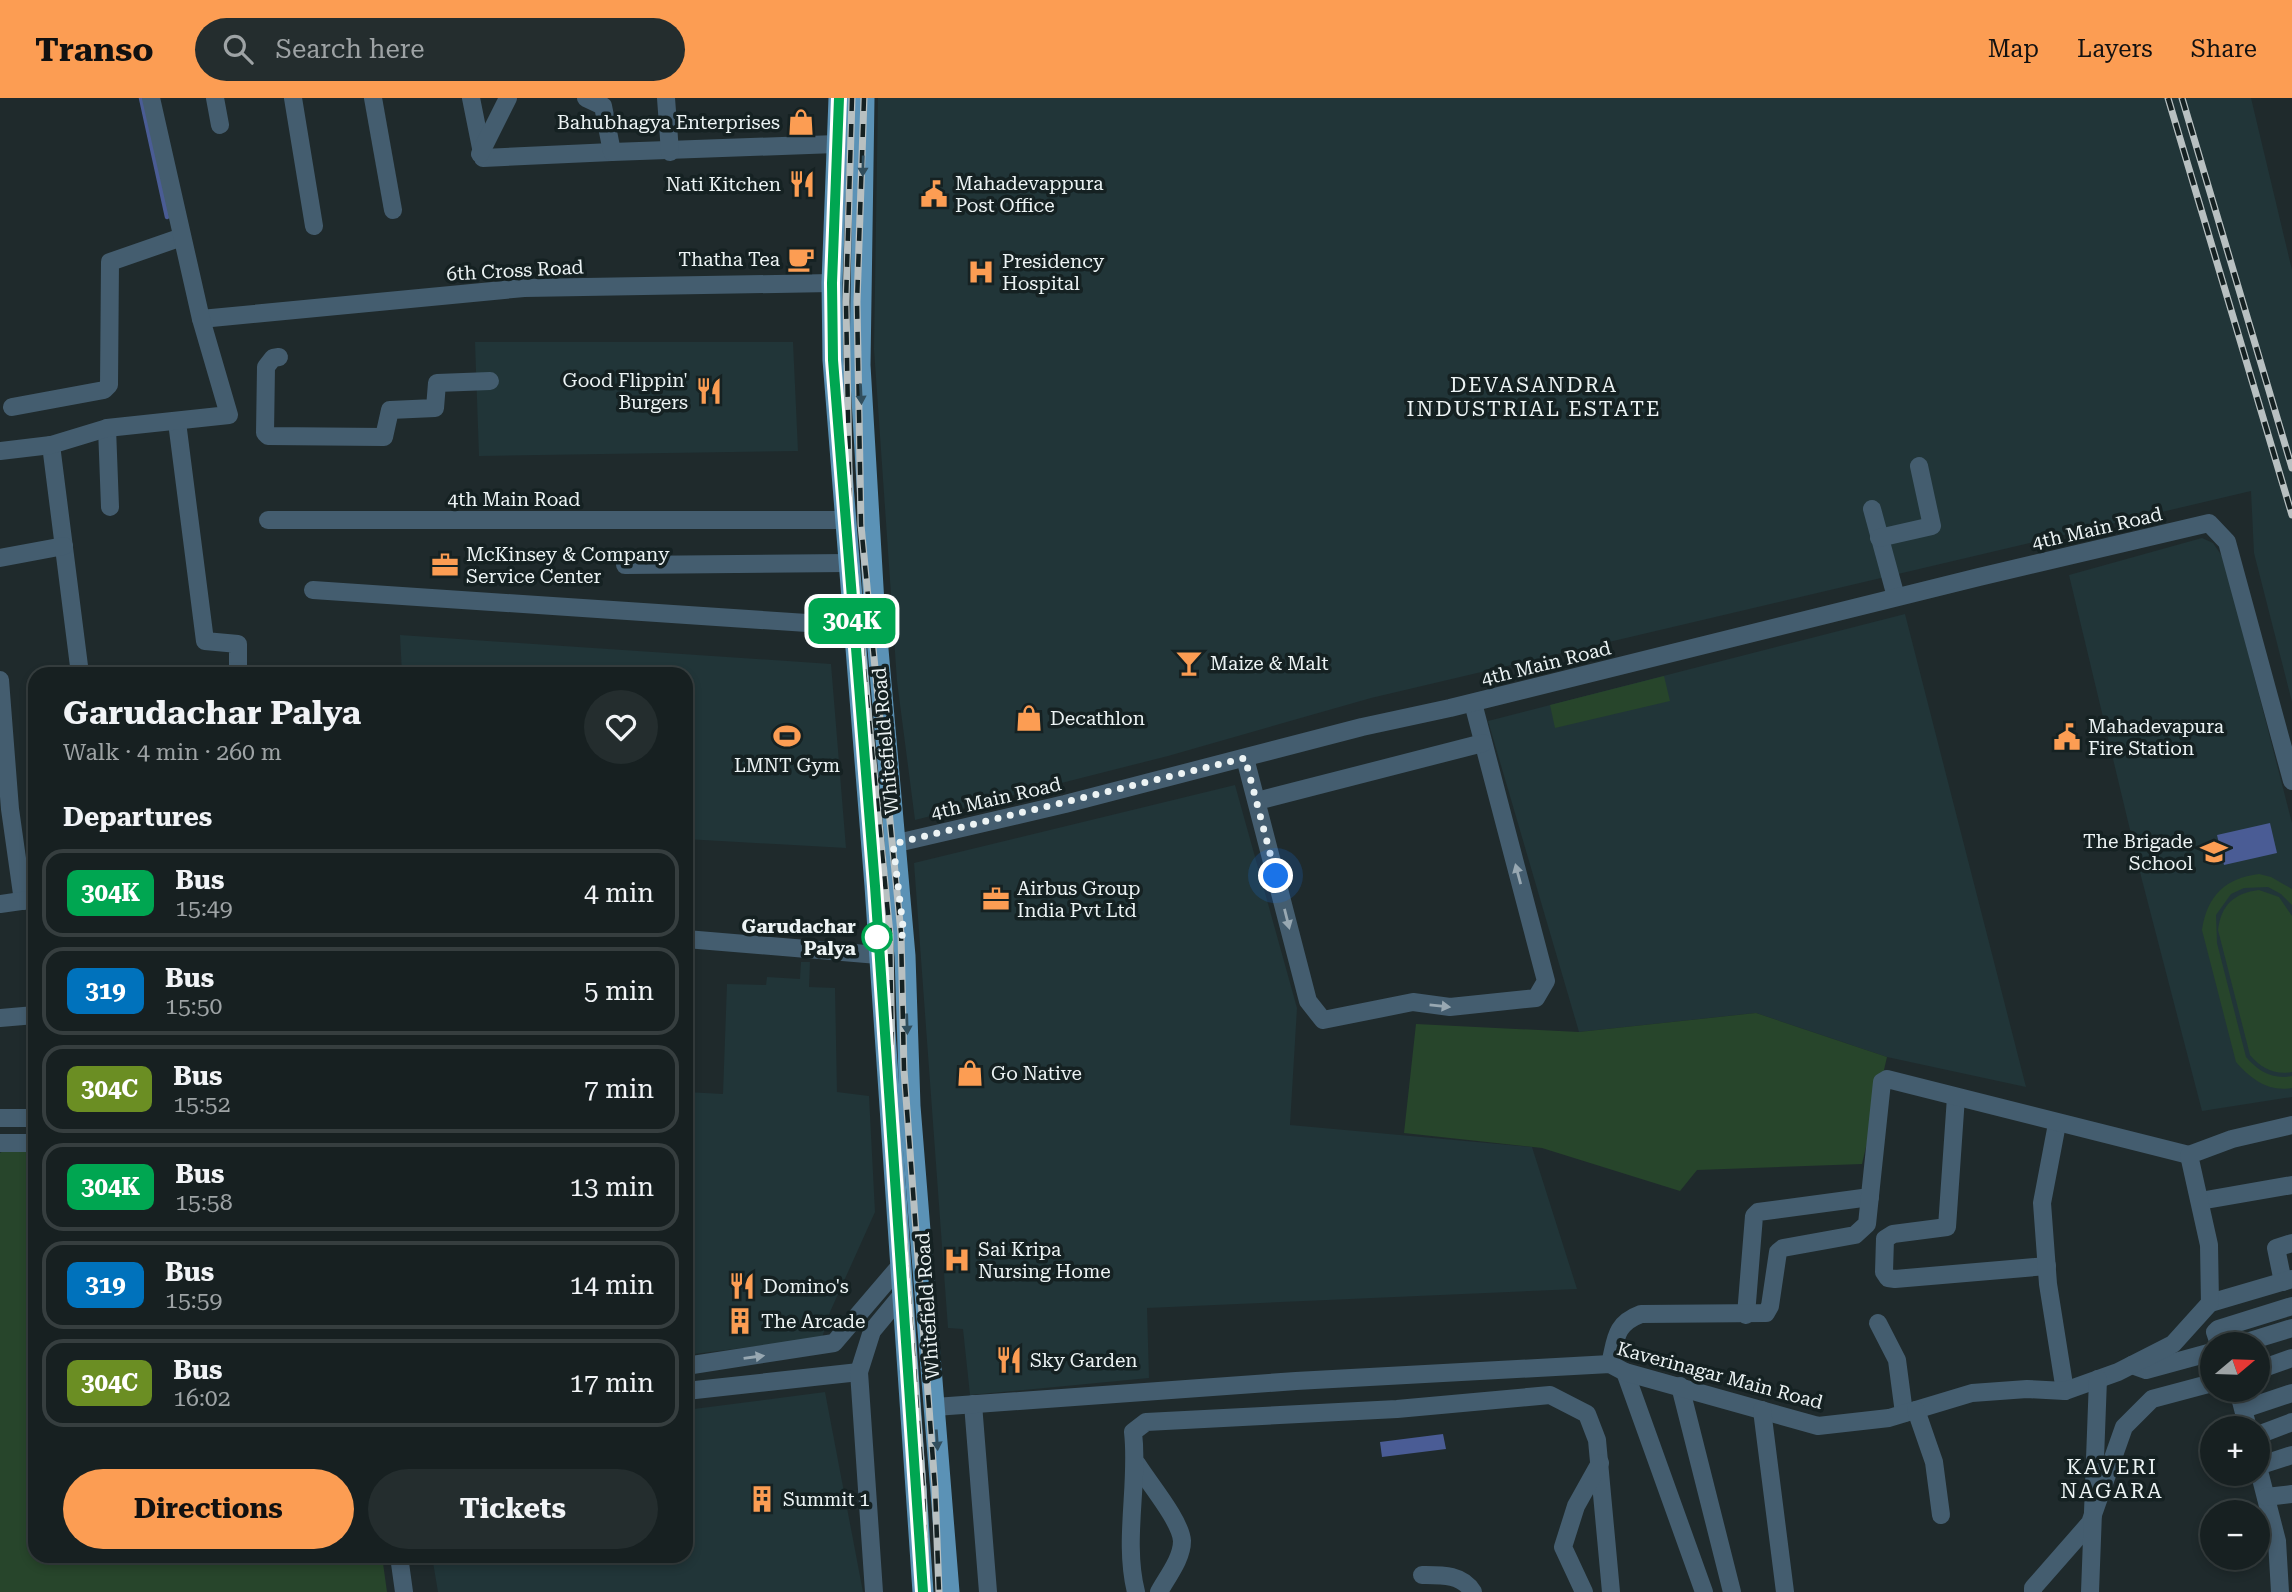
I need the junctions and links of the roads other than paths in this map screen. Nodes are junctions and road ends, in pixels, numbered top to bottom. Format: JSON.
{"nodes":[{"id":1,"x":151,"y":98,"type":"edge"},
{"id":2,"x":215,"y":98,"type":"edge"},
{"id":3,"x":293,"y":98,"type":"edge"},
{"id":4,"x":373,"y":98,"type":"edge"},
{"id":5,"x":471,"y":98,"type":"edge"},
{"id":6,"x":508,"y":98,"type":"edge"},
{"id":7,"x":586,"y":98,"type":"edge"},
{"id":8,"x":666,"y":98,"type":"edge"},
{"id":9,"x":839,"y":98,"type":"edge"},
{"id":10,"x":864,"y":98,"type":"edge"},
{"id":11,"x":220,"y":125,"type":"dead end"},
{"id":12,"x":863,"y":125,"type":"junction"},
{"id":13,"x":837,"y":134,"type":"junction"},
{"id":14,"x":612,"y":152,"type":"junction"},
{"id":15,"x":670,"y":152,"type":"junction"},
{"id":16,"x":480,"y":154,"type":"junction"},
{"id":17,"x":393,"y":210,"type":"dead end"},
{"id":18,"x":314,"y":226,"type":"dead end"},
{"id":19,"x":182,"y":237,"type":"junction"},
{"id":20,"x":832,"y":283,"type":"junction"},
{"id":21,"x":201,"y":319,"type":"junction"},
{"id":22,"x":279,"y":358,"type":"dead end"},
{"id":23,"x":490,"y":381,"type":"dead end"},
{"id":24,"x":12,"y":407,"type":"dead end"},
{"id":25,"x":177,"y":422,"type":"junction"},
{"id":26,"x":107,"y":428,"type":"junction"},
{"id":27,"x":51,"y":445,"type":"junction"},
{"id":28,"x":0,"y":451,"type":"edge"},
{"id":29,"x":1919,"y":466,"type":"dead end"},
{"id":30,"x":110,"y":507,"type":"dead end"},
{"id":31,"x":1872,"y":509,"type":"dead end"},
{"id":32,"x":268,"y":520,"type":"dead end"},
{"id":33,"x":844,"y":520,"type":"junction"},
{"id":34,"x":1879,"y":538,"type":"junction"},
{"id":35,"x":64,"y":546,"type":"junction"},
{"id":36,"x":0,"y":558,"type":"edge"},
{"id":37,"x":847,"y":564,"type":"junction"},
{"id":38,"x":625,"y":565,"type":"dead end"},
{"id":39,"x":313,"y":590,"type":"dead end"},
{"id":40,"x":1896,"y":597,"type":"junction"},
{"id":41,"x":852,"y":626,"type":"junction"},
{"id":42,"x":79,"y":667,"type":"edge"},
{"id":43,"x":238,"y":667,"type":"edge"},
{"id":44,"x":0,"y":680,"type":"edge"},
{"id":45,"x":1473,"y":703,"type":"junction"},
{"id":46,"x":1483,"y":743,"type":"junction"},
{"id":47,"x":1245,"y":758,"type":"junction"},
{"id":48,"x":2292,"y":781,"type":"edge"},
{"id":49,"x":1257,"y":801,"type":"junction"},
{"id":50,"x":893,"y":844,"type":"junction"},
{"id":51,"x":28,"y":895,"type":"edge"},
{"id":52,"x":28,"y":900,"type":"edge"},
{"id":53,"x":0,"y":904,"type":"edge"},
{"id":54,"x":693,"y":940,"type":"edge"},
{"id":55,"x":878,"y":955,"type":"junction"},
{"id":56,"x":28,"y":1016,"type":"edge"},
{"id":57,"x":0,"y":1018,"type":"edge"},
{"id":58,"x":1956,"y":1097,"type":"junction"},
{"id":59,"x":0,"y":1118,"type":"edge"},
{"id":60,"x":28,"y":1118,"type":"edge"},
{"id":61,"x":2057,"y":1124,"type":"junction"},
{"id":62,"x":2292,"y":1125,"type":"edge"},
{"id":63,"x":0,"y":1143,"type":"edge"},
{"id":64,"x":28,"y":1143,"type":"edge"},
{"id":65,"x":2189,"y":1155,"type":"junction"},
{"id":66,"x":2292,"y":1185,"type":"edge"},
{"id":67,"x":1870,"y":1197,"type":"junction"},
{"id":68,"x":2200,"y":1201,"type":"junction"},
{"id":69,"x":2292,"y":1243,"type":"edge"},
{"id":70,"x":2047,"y":1266,"type":"junction"},
{"id":71,"x":899,"y":1267,"type":"junction"},
{"id":72,"x":2288,"y":1280,"type":"edge"},
{"id":73,"x":901,"y":1296,"type":"junction"},
{"id":74,"x":2210,"y":1303,"type":"junction"},
{"id":75,"x":2292,"y":1306,"type":"edge"},
{"id":76,"x":1746,"y":1315,"type":"junction"},
{"id":77,"x":1878,"y":1323,"type":"dead end"},
{"id":78,"x":2292,"y":1328,"type":"edge"},
{"id":79,"x":2216,"y":1332,"type":"edge"},
{"id":80,"x":2270,"y":1335,"type":"edge"},
{"id":81,"x":2200,"y":1355,"type":"edge"},
{"id":82,"x":2292,"y":1358,"type":"edge"},
{"id":83,"x":693,"y":1365,"type":"edge"},
{"id":84,"x":2270,"y":1366,"type":"edge"},
{"id":85,"x":1617,"y":1368,"type":"junction"},
{"id":86,"x":2139,"y":1368,"type":"junction"},
{"id":87,"x":859,"y":1372,"type":"junction"},
{"id":88,"x":2098,"y":1380,"type":"junction"},
{"id":89,"x":1681,"y":1386,"type":"junction"},
{"id":90,"x":2200,"y":1387,"type":"edge"},
{"id":91,"x":693,"y":1390,"type":"edge"},
{"id":92,"x":2065,"y":1391,"type":"junction"},
{"id":93,"x":2292,"y":1393,"type":"edge"},
{"id":94,"x":2152,"y":1399,"type":"junction"},
{"id":95,"x":2242,"y":1402,"type":"edge"},
{"id":96,"x":972,"y":1404,"type":"junction"},
{"id":97,"x":935,"y":1407,"type":"junction"},
{"id":98,"x":2244,"y":1409,"type":"junction"},
{"id":99,"x":1762,"y":1410,"type":"junction"},
{"id":100,"x":1910,"y":1412,"type":"junction"},
{"id":101,"x":2245,"y":1416,"type":"edge"},
{"id":102,"x":2292,"y":1422,"type":"edge"},
{"id":103,"x":2270,"y":1430,"type":"edge"},
{"id":104,"x":2292,"y":1455,"type":"edge"},
{"id":105,"x":2270,"y":1462,"type":"edge"},
{"id":106,"x":1600,"y":1463,"type":"junction"},
{"id":107,"x":1136,"y":1464,"type":"junction"},
{"id":108,"x":2263,"y":1486,"type":"edge"},
{"id":109,"x":2292,"y":1494,"type":"edge"},
{"id":110,"x":2266,"y":1497,"type":"junction"},
{"id":111,"x":1941,"y":1516,"type":"dead end"},
{"id":112,"x":2090,"y":1523,"type":"junction"},
{"id":113,"x":2285,"y":1540,"type":"edge"},
{"id":114,"x":400,"y":1563,"type":"edge"},
{"id":115,"x":1422,"y":1575,"type":"dead end"},
{"id":116,"x":404,"y":1592,"type":"edge"},
{"id":117,"x":874,"y":1592,"type":"edge"},
{"id":118,"x":923,"y":1592,"type":"edge"},
{"id":119,"x":949,"y":1592,"type":"edge"},
{"id":120,"x":988,"y":1592,"type":"edge"},
{"id":121,"x":1136,"y":1592,"type":"edge"},
{"id":122,"x":1159,"y":1592,"type":"edge"},
{"id":123,"x":1473,"y":1592,"type":"edge"},
{"id":124,"x":1584,"y":1592,"type":"edge"},
{"id":125,"x":1611,"y":1592,"type":"edge"},
{"id":126,"x":1704,"y":1592,"type":"edge"},
{"id":127,"x":1732,"y":1592,"type":"edge"},
{"id":128,"x":1785,"y":1592,"type":"edge"},
{"id":129,"x":2033,"y":1592,"type":"edge"},
{"id":130,"x":2090,"y":1592,"type":"edge"},
{"id":131,"x":2280,"y":1592,"type":"edge"}],
"edges":[{"from":1,"to":19,"type":"street"},
{"from":2,"to":11,"type":"street"},
{"from":3,"to":18,"type":"street"},
{"from":4,"to":17,"type":"street"},
{"from":5,"to":16,"type":"street"},
{"from":6,"to":16,"type":"street"},
{"from":7,"to":14,"type":"street"},
{"from":8,"to":15,"type":"street"},
{"from":9,"to":13,"type":"main road","name":"Whitefield Road"},
{"from":10,"to":12,"type":"main road","name":"Whitefield Road"},
{"from":12,"to":13,"type":"main road"},
{"from":12,"to":50,"type":"main road","name":"Whitefield Road","one_way":true},
{"from":13,"to":15,"type":"street"},
{"from":13,"to":20,"type":"main road","name":"Whitefield Road"},
{"from":14,"to":15,"type":"street"},
{"from":14,"to":16,"type":"street"},
{"from":19,"to":21,"type":"street"},
{"from":19,"to":24,"type":"street"},
{"from":20,"to":21,"type":"street","name":"6th Cross Road"},
{"from":20,"to":33,"type":"main road","name":"Whitefield Road"},
{"from":21,"to":25,"type":"street"},
{"from":22,"to":23,"type":"street"},
{"from":25,"to":26,"type":"street"},
{"from":25,"to":43,"type":"street"},
{"from":26,"to":27,"type":"street"},
{"from":26,"to":30,"type":"street"},
{"from":27,"to":28,"type":"street"},
{"from":27,"to":35,"type":"street"},
{"from":29,"to":34,"type":"street"},
{"from":31,"to":34,"type":"street"},
{"from":32,"to":33,"type":"street","name":"4th Main Road"},
{"from":33,"to":37,"type":"main road","name":"Whitefield Road"},
{"from":34,"to":40,"type":"street"},
{"from":35,"to":36,"type":"street"},
{"from":35,"to":42,"type":"street"},
{"from":37,"to":38,"type":"street"},
{"from":37,"to":41,"type":"main road","name":"Whitefield Road"},
{"from":39,"to":41,"type":"street"},
{"from":40,"to":45,"type":"street","name":"4th Main Road"},
{"from":40,"to":48,"type":"street","name":"4th Main Road"},
{"from":41,"to":55,"type":"main road","name":"Whitefield Road"},
{"from":44,"to":51,"type":"street"},
{"from":45,"to":46,"type":"street"},
{"from":45,"to":47,"type":"street","name":"4th Main Road"},
{"from":46,"to":49,"type":"street"},
{"from":49,"to":46,"type":"street","one_way":true},
{"from":47,"to":49,"type":"street"},
{"from":47,"to":50,"type":"street","name":"4th Main Road"},
{"from":50,"to":97,"type":"main road","name":"Whitefield Road","one_way":true},
{"from":52,"to":53,"type":"street"},
{"from":54,"to":55,"type":"street"},
{"from":55,"to":71,"type":"main road","name":"Whitefield Road"},
{"from":56,"to":57,"type":"street"},
{"from":58,"to":61,"type":"street"},
{"from":58,"to":67,"type":"street"},
{"from":58,"to":70,"type":"street"},
{"from":59,"to":60,"type":"street"},
{"from":61,"to":65,"type":"street"},
{"from":61,"to":70,"type":"street"},
{"from":62,"to":65,"type":"street"},
{"from":63,"to":64,"type":"street"},
{"from":65,"to":68,"type":"street"},
{"from":66,"to":68,"type":"street"},
{"from":67,"to":76,"type":"street"},
{"from":67,"to":76,"type":"street"},
{"from":68,"to":74,"type":"street"},
{"from":69,"to":72,"type":"street"},
{"from":70,"to":92,"type":"street"},
{"from":71,"to":73,"type":"main road","name":"Whitefield Road"},
{"from":83,"to":71,"type":"street","one_way":true},
{"from":72,"to":74,"type":"street"},
{"from":73,"to":87,"type":"street"},
{"from":73,"to":118,"type":"main road","name":"Whitefield Road"},
{"from":74,"to":86,"type":"street","name":"Kaverinagar Main Road"},
{"from":75,"to":79,"type":"street"},
{"from":76,"to":85,"type":"street"},
{"from":77,"to":100,"type":"street"},
{"from":78,"to":80,"type":"street"},
{"from":81,"to":86,"type":"street"},
{"from":82,"to":84,"type":"street"},
{"from":85,"to":89,"type":"street","name":"Kaverinagar Main Road"},
{"from":85,"to":96,"type":"street","name":"Kaverinagar Main Road"},
{"from":85,"to":126,"type":"street"},
{"from":86,"to":88,"type":"street","name":"Kaverinagar Main Road"},
{"from":86,"to":94,"type":"street"},
{"from":87,"to":91,"type":"street"},
{"from":87,"to":117,"type":"street"},
{"from":88,"to":92,"type":"street","name":"Kaverinagar Main Road"},
{"from":88,"to":112,"type":"street"},
{"from":89,"to":99,"type":"street","name":"Kaverinagar Main Road"},
{"from":89,"to":127,"type":"street"},
{"from":90,"to":94,"type":"street"},
{"from":92,"to":100,"type":"street","name":"Kaverinagar Main Road"},
{"from":93,"to":98,"type":"street"},
{"from":94,"to":112,"type":"street"},
{"from":95,"to":98,"type":"street"},
{"from":96,"to":97,"type":"street","name":"Kaverinagar Main Road"},
{"from":96,"to":120,"type":"street"},
{"from":97,"to":119,"type":"main road","name":"Whitefield Road","one_way":true},
{"from":98,"to":101,"type":"street"},
{"from":99,"to":100,"type":"street","name":"Kaverinagar Main Road"},
{"from":99,"to":128,"type":"street"},
{"from":100,"to":111,"type":"street"},
{"from":102,"to":103,"type":"street"},
{"from":104,"to":105,"type":"street"},
{"from":106,"to":107,"type":"street"},
{"from":106,"to":124,"type":"street"},
{"from":106,"to":125,"type":"street"},
{"from":107,"to":121,"type":"street"},
{"from":107,"to":122,"type":"street"},
{"from":108,"to":110,"type":"street"},
{"from":109,"to":110,"type":"street"},
{"from":110,"to":113,"type":"street"},
{"from":112,"to":129,"type":"street"},
{"from":112,"to":130,"type":"street"},
{"from":113,"to":131,"type":"street"},
{"from":114,"to":116,"type":"street"},
{"from":115,"to":123,"type":"street"}]}
